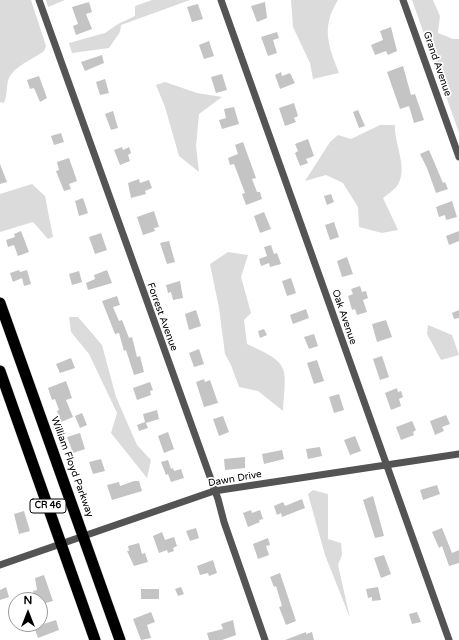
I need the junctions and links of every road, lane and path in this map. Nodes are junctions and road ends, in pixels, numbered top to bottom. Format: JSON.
{"nodes":[{"id":1,"x":39,"y":0,"type":"edge"},
{"id":2,"x":221,"y":0,"type":"edge"},
{"id":3,"x":403,"y":0,"type":"edge"},
{"id":4,"x":459,"y":157,"type":"edge"},
{"id":5,"x":0,"y":303,"type":"edge"},
{"id":6,"x":0,"y":371,"type":"edge"},
{"id":7,"x":459,"y":454,"type":"edge"},
{"id":8,"x":388,"y":465,"type":"junction"},
{"id":9,"x":214,"y":491,"type":"junction"},
{"id":10,"x":83,"y":537,"type":"junction"},
{"id":11,"x":61,"y":545,"type":"junction"},
{"id":12,"x":0,"y":565,"type":"edge"},
{"id":13,"x":94,"y":640,"type":"edge"},
{"id":14,"x":120,"y":640,"type":"edge"},
{"id":15,"x":265,"y":640,"type":"edge"},
{"id":16,"x":449,"y":640,"type":"edge"}],
"edges":[{"from":1,"to":9,"type":"street","name":"Forrest Avenue"},
{"from":2,"to":8,"type":"street","name":"Oak Avenue"},
{"from":3,"to":4,"type":"street","name":"Grand Avenue"},
{"from":5,"to":10,"type":"highway","name":"William Floyd Parkway","number":"CR 46"},
{"from":6,"to":11,"type":"highway","number":"CR 46"},
{"from":7,"to":8,"type":"street","name":"Dawn Drive"},
{"from":8,"to":9,"type":"street","name":"Dawn Drive"},
{"from":8,"to":16,"type":"street","name":"Oak Avenue"},
{"from":9,"to":10,"type":"street","name":"Dawn Drive"},
{"from":9,"to":15,"type":"street","name":"Forrest Avenue"},
{"from":10,"to":11,"type":"street","name":"Dawn Drive"},
{"from":10,"to":14,"type":"highway","name":"William Floyd Parkway","number":"CR 46"},
{"from":11,"to":12,"type":"street","name":"Dawn Drive"},
{"from":11,"to":13,"type":"highway","number":"CR 46"}]}
